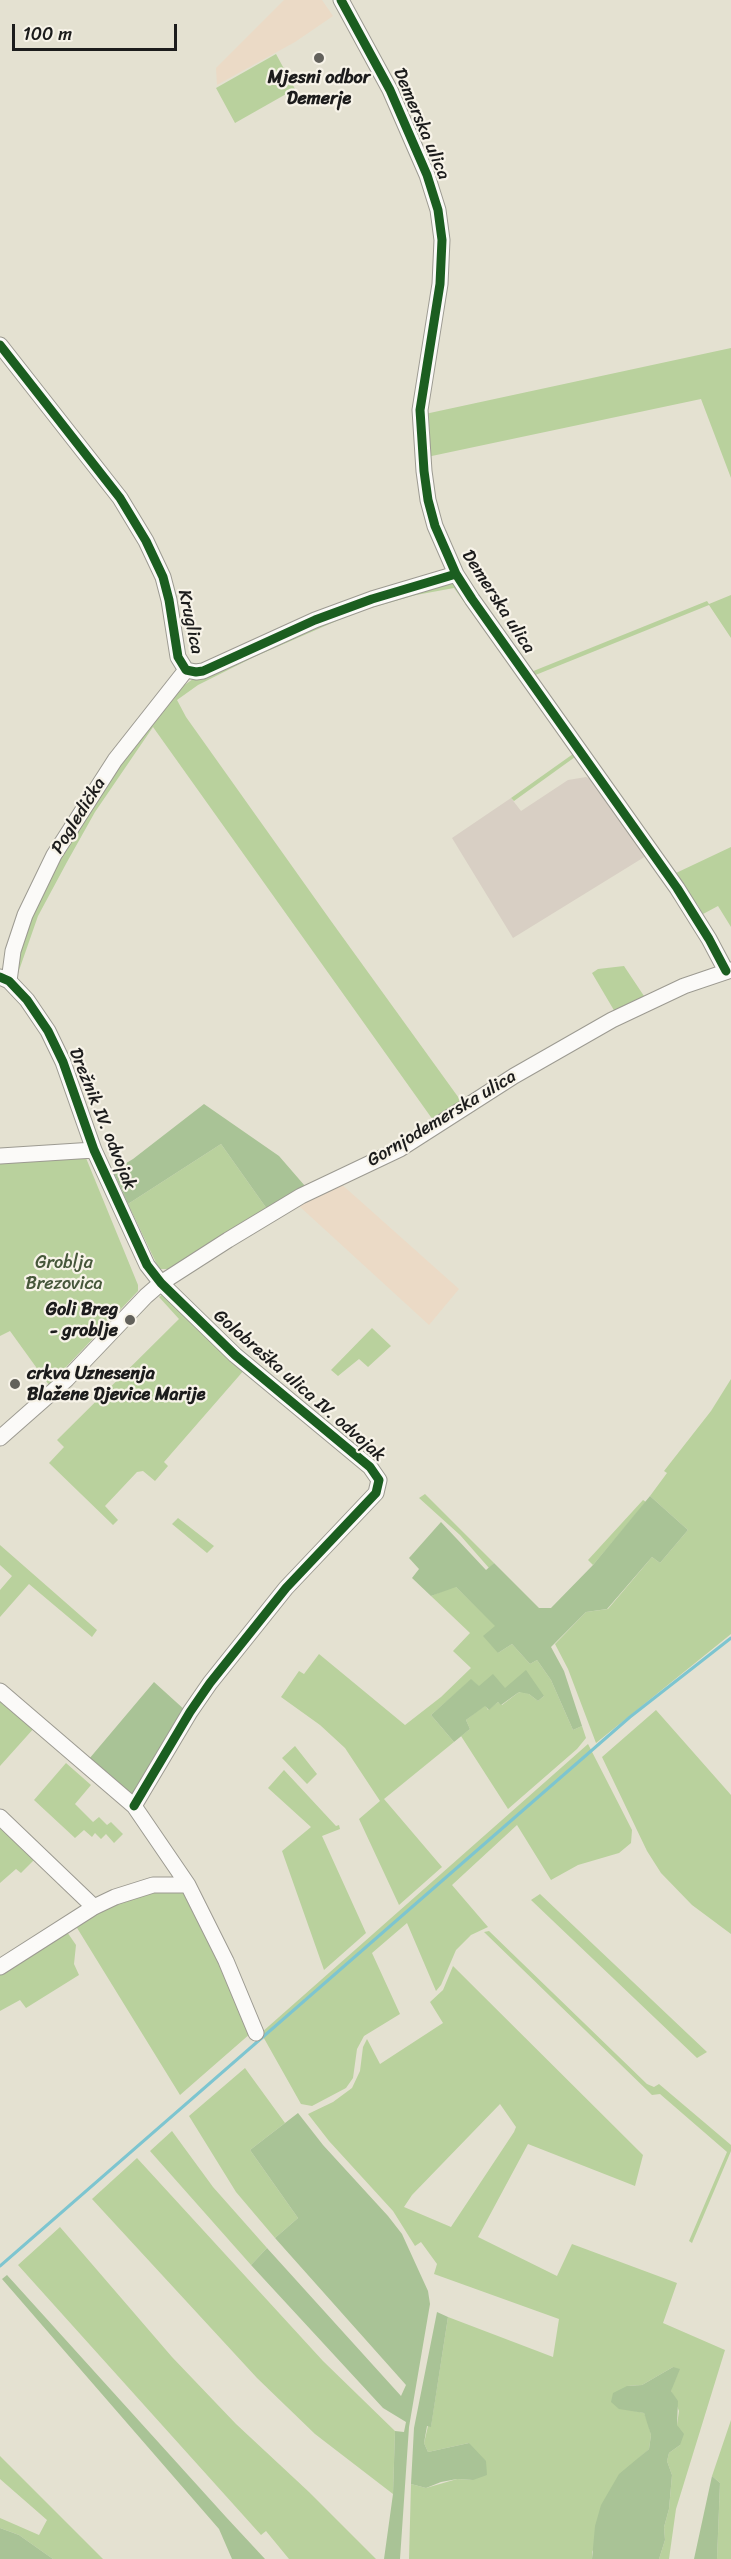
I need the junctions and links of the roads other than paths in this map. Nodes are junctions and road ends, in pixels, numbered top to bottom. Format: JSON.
{"nodes":[{"id":1,"x":341,"y":0,"type":"edge"},
{"id":2,"x":0,"y":345,"type":"edge"},
{"id":3,"x":456,"y":574,"type":"junction"},
{"id":4,"x":186,"y":670,"type":"junction"},
{"id":5,"x":728,"y":971,"type":"edge"},
{"id":6,"x":4,"y":979,"type":"edge"},
{"id":7,"x":94,"y":1150,"type":"junction"},
{"id":8,"x":0,"y":1156,"type":"edge"},
{"id":9,"x":161,"y":1283,"type":"junction"},
{"id":10,"x":0,"y":1438,"type":"edge"},
{"id":11,"x":0,"y":1691,"type":"edge"},
{"id":12,"x":134,"y":1806,"type":"junction"},
{"id":13,"x":0,"y":1817,"type":"edge"},
{"id":14,"x":188,"y":1885,"type":"junction"},
{"id":15,"x":94,"y":1907,"type":"junction"},
{"id":16,"x":0,"y":1967,"type":"edge"},
{"id":17,"x":256,"y":2033,"type":"dead end"}],
"edges":[{"from":1,"to":3,"type":"street","name":"Demerska ulica"},
{"from":2,"to":4,"type":"street","name":"Kruglica"},
{"from":3,"to":4,"type":"street","name":"Kruglica"},
{"from":3,"to":5,"type":"street","name":"Demerska ulica"},
{"from":4,"to":6,"type":"street","name":"Pogledička"},
{"from":5,"to":9,"type":"street","name":"Gornjodemerska ulica"},
{"from":6,"to":7,"type":"street","name":"Drežnik IV. odvojak"},
{"from":7,"to":8,"type":"street"},
{"from":7,"to":9,"type":"street","name":"Drežnik IV. odvojak"},
{"from":9,"to":10,"type":"street","name":"Gornjodemerska ulica"},
{"from":9,"to":12,"type":"street","name":"Golobreška ulica IV. odvojak"},
{"from":11,"to":12,"type":"street"},
{"from":12,"to":14,"type":"street"},
{"from":13,"to":15,"type":"street"},
{"from":14,"to":15,"type":"street"},
{"from":14,"to":17,"type":"street"},
{"from":15,"to":16,"type":"street"}]}
